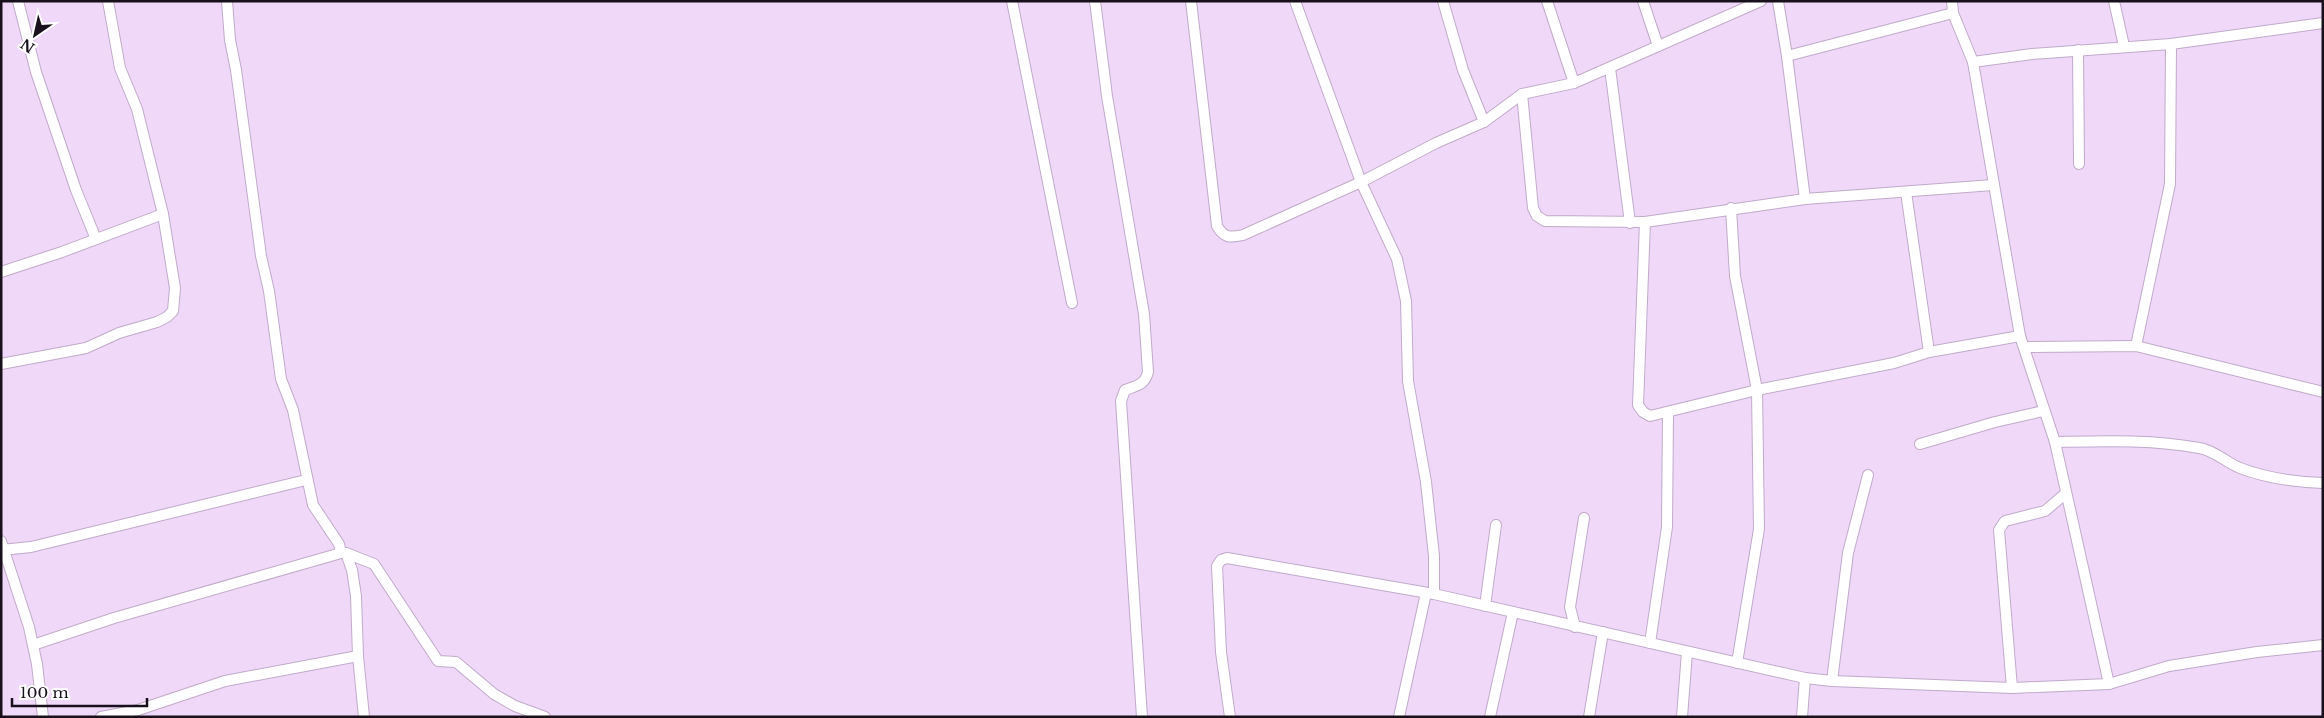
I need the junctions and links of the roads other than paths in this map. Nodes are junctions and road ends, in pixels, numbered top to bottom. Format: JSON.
{"nodes":[{"id":1,"x":18,"y":1,"type":"edge"},
{"id":2,"x":108,"y":1,"type":"edge"},
{"id":3,"x":227,"y":1,"type":"edge"},
{"id":4,"x":1012,"y":1,"type":"edge"},
{"id":5,"x":1095,"y":1,"type":"edge"},
{"id":6,"x":1191,"y":1,"type":"edge"},
{"id":7,"x":1295,"y":1,"type":"edge"},
{"id":8,"x":1442,"y":1,"type":"edge"},
{"id":9,"x":1548,"y":1,"type":"edge"},
{"id":10,"x":1644,"y":1,"type":"edge"},
{"id":11,"x":1778,"y":1,"type":"edge"},
{"id":12,"x":1952,"y":1,"type":"edge"},
{"id":13,"x":2114,"y":1,"type":"edge"},
{"id":14,"x":1756,"y":2,"type":"edge"},
{"id":15,"x":1953,"y":13,"type":"junction"},
{"id":16,"x":2323,"y":23,"type":"edge"},
{"id":17,"x":2171,"y":44,"type":"junction"},
{"id":18,"x":1658,"y":46,"type":"junction"},
{"id":19,"x":2124,"y":46,"type":"junction"},
{"id":20,"x":2078,"y":50,"type":"junction"},
{"id":21,"x":1787,"y":56,"type":"junction"},
{"id":22,"x":1973,"y":62,"type":"junction"},
{"id":23,"x":1610,"y":68,"type":"junction"},
{"id":24,"x":1574,"y":83,"type":"junction"},
{"id":25,"x":1522,"y":94,"type":"junction"},
{"id":26,"x":1484,"y":122,"type":"junction"},
{"id":27,"x":2079,"y":164,"type":"dead end"},
{"id":28,"x":1361,"y":182,"type":"junction"},
{"id":29,"x":1993,"y":185,"type":"junction"},
{"id":30,"x":1906,"y":192,"type":"junction"},
{"id":31,"x":1805,"y":199,"type":"junction"},
{"id":32,"x":1730,"y":208,"type":"junction"},
{"id":33,"x":163,"y":214,"type":"junction"},
{"id":34,"x":1630,"y":222,"type":"junction"},
{"id":35,"x":1646,"y":222,"type":"junction"},
{"id":36,"x":96,"y":239,"type":"junction"},
{"id":37,"x":1,"y":272,"type":"edge"},
{"id":38,"x":1072,"y":303,"type":"dead end"},
{"id":39,"x":2020,"y":336,"type":"junction"},
{"id":40,"x":2136,"y":346,"type":"junction"},
{"id":41,"x":2025,"y":347,"type":"junction"},
{"id":42,"x":1930,"y":352,"type":"junction"},
{"id":43,"x":1,"y":364,"type":"edge"},
{"id":44,"x":1757,"y":390,"type":"junction"},
{"id":45,"x":2323,"y":392,"type":"edge"},
{"id":46,"x":2043,"y":411,"type":"junction"},
{"id":47,"x":1668,"y":413,"type":"junction"},
{"id":48,"x":2054,"y":442,"type":"junction"},
{"id":49,"x":1920,"y":444,"type":"dead end"},
{"id":50,"x":1868,"y":475,"type":"dead end"},
{"id":51,"x":306,"y":480,"type":"junction"},
{"id":52,"x":2323,"y":483,"type":"edge"},
{"id":53,"x":2066,"y":493,"type":"junction"},
{"id":54,"x":1584,"y":518,"type":"dead end"},
{"id":55,"x":1496,"y":525,"type":"dead end"},
{"id":56,"x":1,"y":540,"type":"edge"},
{"id":57,"x":4,"y":550,"type":"edge"},
{"id":58,"x":344,"y":553,"type":"junction"},
{"id":59,"x":1430,"y":593,"type":"junction"},
{"id":60,"x":1485,"y":606,"type":"junction"},
{"id":61,"x":1513,"y":612,"type":"junction"},
{"id":62,"x":1575,"y":627,"type":"junction"},
{"id":63,"x":1603,"y":632,"type":"junction"},
{"id":64,"x":1650,"y":643,"type":"junction"},
{"id":65,"x":33,"y":645,"type":"junction"},
{"id":66,"x":2323,"y":645,"type":"edge"},
{"id":67,"x":1687,"y":652,"type":"junction"},
{"id":68,"x":358,"y":656,"type":"junction"},
{"id":69,"x":1737,"y":662,"type":"junction"},
{"id":70,"x":1805,"y":678,"type":"junction"},
{"id":71,"x":1832,"y":681,"type":"junction"},
{"id":72,"x":2109,"y":684,"type":"junction"},
{"id":73,"x":2012,"y":688,"type":"junction"},
{"id":74,"x":43,"y":717,"type":"edge"},
{"id":75,"x":101,"y":717,"type":"edge"},
{"id":76,"x":364,"y":717,"type":"edge"},
{"id":77,"x":545,"y":717,"type":"edge"},
{"id":78,"x":1142,"y":717,"type":"edge"},
{"id":79,"x":1230,"y":717,"type":"edge"},
{"id":80,"x":1399,"y":717,"type":"edge"},
{"id":81,"x":1490,"y":717,"type":"edge"},
{"id":82,"x":1589,"y":717,"type":"edge"},
{"id":83,"x":1682,"y":717,"type":"edge"},
{"id":84,"x":1802,"y":717,"type":"edge"}],
"edges":[{"from":1,"to":36,"type":"street"},
{"from":2,"to":33,"type":"street"},
{"from":3,"to":51,"type":"street"},
{"from":4,"to":38,"type":"street"},
{"from":5,"to":78,"type":"street"},
{"from":6,"to":28,"type":"street"},
{"from":7,"to":28,"type":"street"},
{"from":8,"to":26,"type":"street"},
{"from":9,"to":24,"type":"street"},
{"from":10,"to":18,"type":"street"},
{"from":11,"to":21,"type":"street"},
{"from":12,"to":15,"type":"street"},
{"from":13,"to":19,"type":"street"},
{"from":14,"to":18,"type":"street"},
{"from":15,"to":21,"type":"street"},
{"from":15,"to":22,"type":"street"},
{"from":16,"to":17,"type":"street"},
{"from":17,"to":19,"type":"street"},
{"from":17,"to":40,"type":"street"},
{"from":18,"to":23,"type":"street"},
{"from":19,"to":20,"type":"street"},
{"from":20,"to":22,"type":"street"},
{"from":20,"to":27,"type":"street"},
{"from":21,"to":31,"type":"street"},
{"from":22,"to":29,"type":"street"},
{"from":23,"to":24,"type":"street"},
{"from":23,"to":34,"type":"street"},
{"from":24,"to":25,"type":"street"},
{"from":25,"to":26,"type":"street"},
{"from":25,"to":34,"type":"street"},
{"from":26,"to":28,"type":"street"},
{"from":28,"to":59,"type":"street"},
{"from":29,"to":30,"type":"street"},
{"from":29,"to":39,"type":"street"},
{"from":30,"to":31,"type":"street"},
{"from":30,"to":42,"type":"street"},
{"from":31,"to":32,"type":"street"},
{"from":32,"to":35,"type":"street"},
{"from":32,"to":44,"type":"street"},
{"from":33,"to":36,"type":"street"},
{"from":33,"to":43,"type":"street"},
{"from":34,"to":35,"type":"street"},
{"from":35,"to":47,"type":"street"},
{"from":36,"to":37,"type":"street"},
{"from":39,"to":41,"type":"street"},
{"from":39,"to":42,"type":"street"},
{"from":40,"to":41,"type":"street"},
{"from":40,"to":45,"type":"street"},
{"from":41,"to":46,"type":"street"},
{"from":42,"to":44,"type":"street"},
{"from":44,"to":47,"type":"street"},
{"from":44,"to":69,"type":"street"},
{"from":46,"to":48,"type":"street"},
{"from":46,"to":49,"type":"street"},
{"from":47,"to":64,"type":"street"},
{"from":48,"to":52,"type":"street"},
{"from":48,"to":53,"type":"street"},
{"from":50,"to":71,"type":"street"},
{"from":51,"to":57,"type":"street"},
{"from":51,"to":58,"type":"street"},
{"from":53,"to":72,"type":"street"},
{"from":53,"to":73,"type":"street"},
{"from":54,"to":62,"type":"street"},
{"from":55,"to":60,"type":"street"},
{"from":56,"to":57,"type":"street"},
{"from":57,"to":65,"type":"street"},
{"from":58,"to":65,"type":"street"},
{"from":58,"to":68,"type":"street"},
{"from":58,"to":77,"type":"street"},
{"from":59,"to":60,"type":"street"},
{"from":59,"to":79,"type":"street"},
{"from":59,"to":80,"type":"street"},
{"from":60,"to":61,"type":"street"},
{"from":61,"to":62,"type":"street"},
{"from":61,"to":81,"type":"street"},
{"from":62,"to":63,"type":"street"},
{"from":63,"to":64,"type":"street"},
{"from":63,"to":82,"type":"street"},
{"from":64,"to":67,"type":"street"},
{"from":65,"to":74,"type":"street"},
{"from":66,"to":72,"type":"street"},
{"from":67,"to":69,"type":"street"},
{"from":67,"to":83,"type":"street"},
{"from":68,"to":75,"type":"street"},
{"from":68,"to":76,"type":"street"},
{"from":69,"to":70,"type":"street"},
{"from":70,"to":71,"type":"street"},
{"from":70,"to":84,"type":"street"},
{"from":71,"to":73,"type":"street"},
{"from":72,"to":73,"type":"street"}]}
